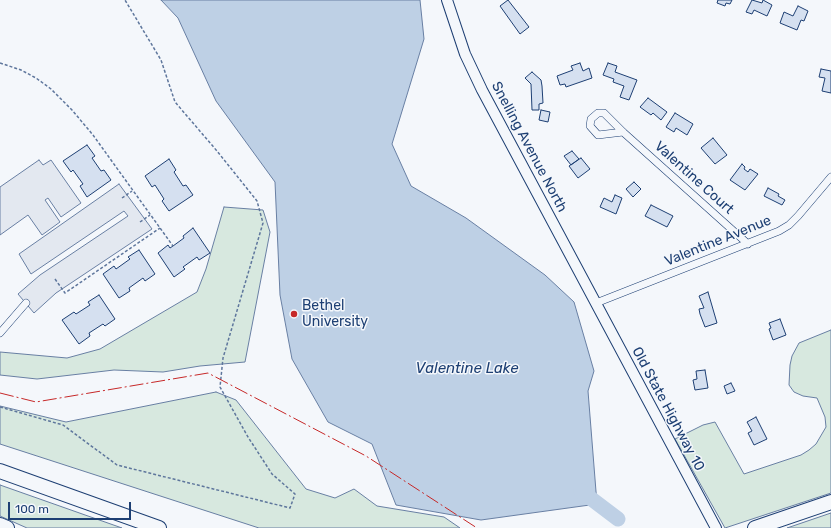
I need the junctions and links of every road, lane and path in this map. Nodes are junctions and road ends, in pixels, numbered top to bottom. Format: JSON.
{"nodes":[{"id":1,"x":125,"y":0,"type":"edge"},
{"id":2,"x":447,"y":0,"type":"edge"},
{"id":3,"x":0,"y":63,"type":"edge"},
{"id":4,"x":622,"y":132,"type":"dead end"},
{"id":5,"x":831,"y":177,"type":"edge"},
{"id":6,"x":132,"y":190,"type":"junction"},
{"id":7,"x":122,"y":198,"type":"dead end"},
{"id":8,"x":150,"y":215,"type":"junction"},
{"id":9,"x":140,"y":222,"type":"dead end"},
{"id":10,"x":160,"y":228,"type":"junction"},
{"id":11,"x":748,"y":244,"type":"junction"},
{"id":12,"x":173,"y":246,"type":"dead end"},
{"id":13,"x":55,"y":279,"type":"dead end"},
{"id":14,"x":26,"y":303,"type":"dead end"},
{"id":15,"x":596,"y":303,"type":"junction"},
{"id":16,"x":0,"y":333,"type":"edge"},
{"id":17,"x":0,"y":407,"type":"edge"},
{"id":18,"x":0,"y":471,"type":"edge"},
{"id":19,"x":831,"y":502,"type":"edge"},
{"id":20,"x":138,"y":520,"type":"junction"},
{"id":21,"x":0,"y":525,"type":"edge"},
{"id":22,"x":758,"y":527,"type":"edge"},
{"id":23,"x":7,"y":528,"type":"edge"},
{"id":24,"x":159,"y":528,"type":"edge"},
{"id":25,"x":170,"y":528,"type":"edge"},
{"id":26,"x":716,"y":528,"type":"edge"}],
"edges":[{"from":1,"to":17,"type":"path"},
{"from":2,"to":15,"type":"street","name":"Snelling Avenue North"},
{"from":3,"to":6,"type":"path"},
{"from":4,"to":11,"type":"street","name":"Valentine Court"},
{"from":5,"to":11,"type":"street","name":"Valentine Avenue"},
{"from":6,"to":7,"type":"path"},
{"from":6,"to":8,"type":"path"},
{"from":8,"to":9,"type":"path"},
{"from":8,"to":10,"type":"path"},
{"from":10,"to":12,"type":"path"},
{"from":10,"to":13,"type":"path"},
{"from":11,"to":15,"type":"street","name":"Valentine Avenue"},
{"from":14,"to":16,"type":"street"},
{"from":15,"to":26,"type":"street","name":"Old State Highway 10"},
{"from":18,"to":20,"type":"highway"},
{"from":19,"to":22,"type":"highway"},
{"from":20,"to":24,"type":"highway"},
{"from":20,"to":25,"type":"highway"},
{"from":21,"to":23,"type":"highway"}]}
